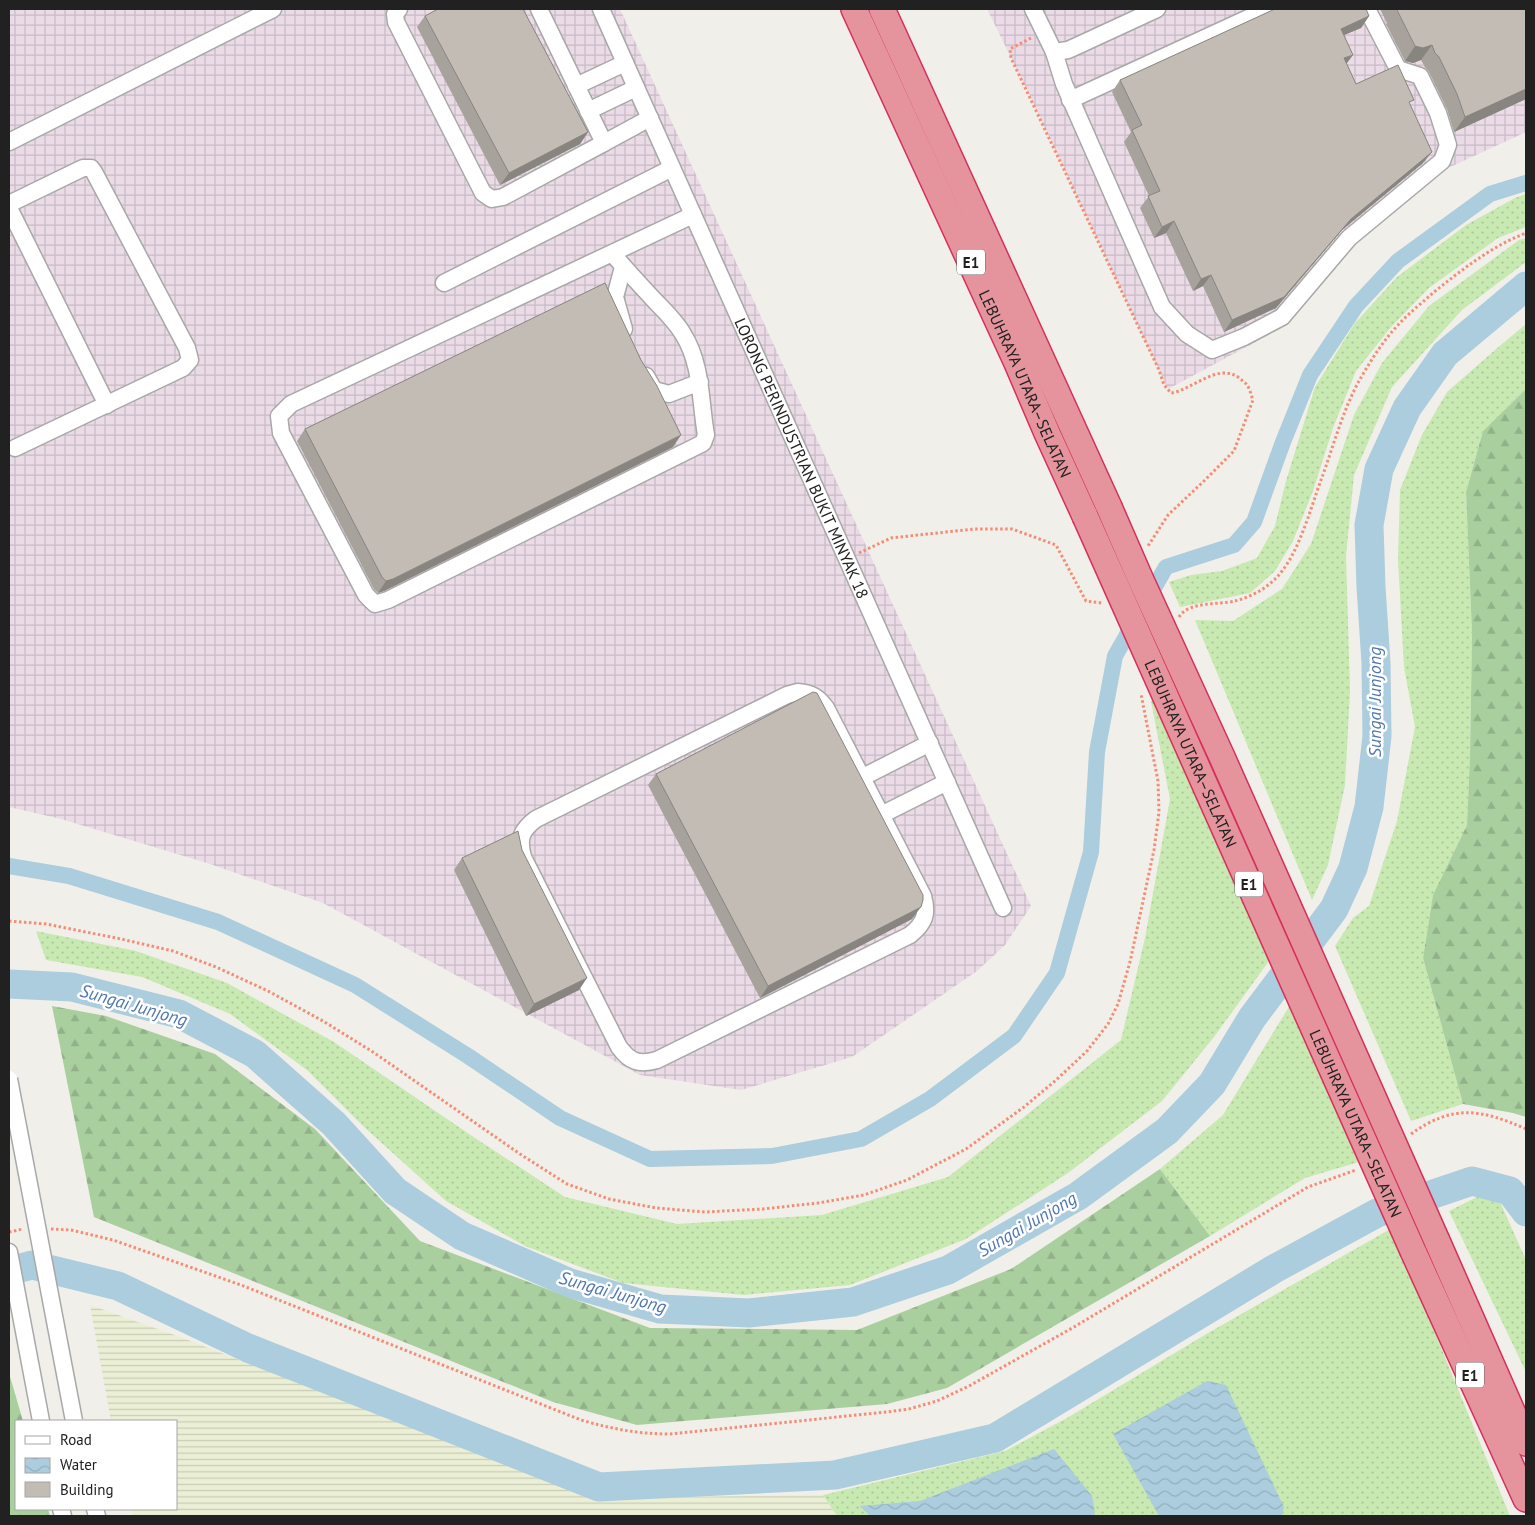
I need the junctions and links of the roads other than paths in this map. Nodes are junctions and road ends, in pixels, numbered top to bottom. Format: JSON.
{"nodes":[{"id":1,"x":273,"y":9,"type":"edge"},
{"id":2,"x":399,"y":9,"type":"edge"},
{"id":3,"x":539,"y":9,"type":"edge"},
{"id":4,"x":601,"y":9,"type":"edge"},
{"id":5,"x":854,"y":9,"type":"edge"},
{"id":6,"x":882,"y":9,"type":"edge"},
{"id":7,"x":1033,"y":9,"type":"edge"},
{"id":8,"x":1157,"y":9,"type":"edge"},
{"id":9,"x":1268,"y":9,"type":"edge"},
{"id":10,"x":1367,"y":9,"type":"edge"},
{"id":11,"x":248,"y":14,"type":"edge"},
{"id":12,"x":1054,"y":52,"type":"junction"},
{"id":13,"x":625,"y":63,"type":"junction"},
{"id":14,"x":576,"y":86,"type":"junction"},
{"id":15,"x":636,"y":88,"type":"junction"},
{"id":16,"x":1070,"y":100,"type":"junction"},
{"id":17,"x":588,"y":111,"type":"junction"},
{"id":18,"x":650,"y":118,"type":"junction"},
{"id":19,"x":9,"y":142,"type":"edge"},
{"id":20,"x":604,"y":143,"type":"junction"},
{"id":21,"x":672,"y":168,"type":"junction"},
{"id":22,"x":9,"y":204,"type":"edge"},
{"id":23,"x":9,"y":208,"type":"edge"},
{"id":24,"x":693,"y":215,"type":"junction"},
{"id":25,"x":612,"y":253,"type":"junction"},
{"id":26,"x":623,"y":267,"type":"junction"},
{"id":27,"x":444,"y":283,"type":"dead end"},
{"id":28,"x":631,"y":345,"type":"edge"},
{"id":29,"x":638,"y":360,"type":"edge"},
{"id":30,"x":700,"y":382,"type":"junction"},
{"id":31,"x":107,"y":404,"type":"junction"},
{"id":32,"x":15,"y":448,"type":"dead end"},
{"id":33,"x":930,"y":743,"type":"junction"},
{"id":34,"x":862,"y":778,"type":"junction"},
{"id":35,"x":947,"y":782,"type":"junction"},
{"id":36,"x":881,"y":815,"type":"junction"},
{"id":37,"x":1003,"y":908,"type":"dead end"},
{"id":38,"x":9,"y":1079,"type":"edge"},
{"id":39,"x":9,"y":1252,"type":"edge"},
{"id":40,"x":41,"y":1420,"type":"edge"},
{"id":41,"x":74,"y":1420,"type":"edge"},
{"id":42,"x":1526,"y":1443,"type":"edge"},
{"id":43,"x":1526,"y":1499,"type":"edge"}],
"edges":[{"from":1,"to":11,"type":"street"},
{"from":2,"to":20,"type":"street"},
{"from":3,"to":14,"type":"street"},
{"from":4,"to":13,"type":"street","name":"LORONG PERINDUSTRIAN BUKIT MINYAK 18"},
{"from":5,"to":43,"type":"highway","name":"LEBUHRAYA UTARA–SELATAN","number":"E1","bridge":true},
{"from":6,"to":42,"type":"highway","name":"LEBUHRAYA UTARA–SELATAN","number":"E1","bridge":true},
{"from":7,"to":12,"type":"street"},
{"from":8,"to":12,"type":"street"},
{"from":9,"to":16,"type":"street"},
{"from":10,"to":16,"type":"street"},
{"from":11,"to":19,"type":"street"},
{"from":12,"to":16,"type":"street"},
{"from":13,"to":14,"type":"street"},
{"from":13,"to":15,"type":"street","name":"LORONG PERINDUSTRIAN BUKIT MINYAK 18"},
{"from":14,"to":17,"type":"street"},
{"from":15,"to":17,"type":"street"},
{"from":15,"to":18,"type":"street","name":"LORONG PERINDUSTRIAN BUKIT MINYAK 18"},
{"from":17,"to":20,"type":"street"},
{"from":18,"to":20,"type":"street"},
{"from":18,"to":21,"type":"street","name":"LORONG PERINDUSTRIAN BUKIT MINYAK 18"},
{"from":21,"to":24,"type":"street","name":"LORONG PERINDUSTRIAN BUKIT MINYAK 18"},
{"from":21,"to":27,"type":"street"},
{"from":22,"to":31,"type":"street"},
{"from":23,"to":31,"type":"street"},
{"from":24,"to":25,"type":"street"},
{"from":24,"to":33,"type":"street","name":"LORONG PERINDUSTRIAN BUKIT MINYAK 18"},
{"from":25,"to":26,"type":"street"},
{"from":25,"to":30,"type":"street"},
{"from":26,"to":28,"type":"street"},
{"from":26,"to":30,"type":"street"},
{"from":29,"to":30,"type":"street"},
{"from":31,"to":32,"type":"street"},
{"from":33,"to":34,"type":"street"},
{"from":33,"to":35,"type":"street","name":"LORONG PERINDUSTRIAN BUKIT MINYAK 18"},
{"from":34,"to":36,"type":"street"},
{"from":34,"to":36,"type":"street"},
{"from":35,"to":36,"type":"street"},
{"from":35,"to":37,"type":"street","name":"LORONG PERINDUSTRIAN BUKIT MINYAK 18"},
{"from":38,"to":41,"type":"street","bridge":true},
{"from":39,"to":40,"type":"street"}]}
